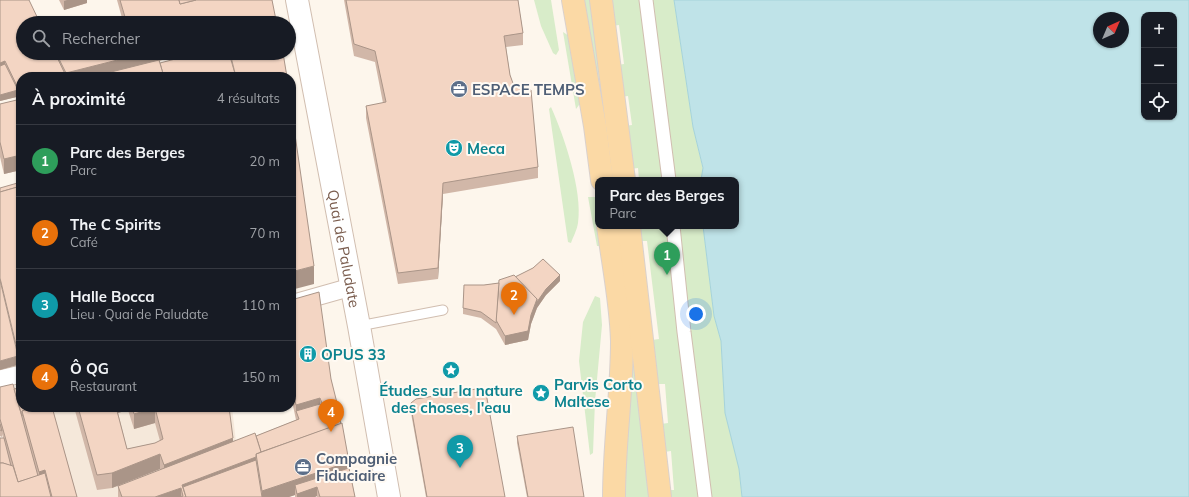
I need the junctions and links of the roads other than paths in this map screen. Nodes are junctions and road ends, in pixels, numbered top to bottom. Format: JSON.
{"nodes":[{"id":1,"x":297,"y":0,"type":"edge"},
{"id":2,"x":573,"y":0,"type":"edge"},
{"id":3,"x":601,"y":0,"type":"edge"},
{"id":4,"x":646,"y":0,"type":"edge"},
{"id":5,"x":296,"y":35,"type":"edge"},
{"id":6,"x":602,"y":177,"type":"edge"},
{"id":7,"x":624,"y":177,"type":"edge"},
{"id":8,"x":669,"y":177,"type":"edge"},
{"id":9,"x":608,"y":229,"type":"edge"},
{"id":10,"x":630,"y":229,"type":"edge"},
{"id":11,"x":673,"y":229,"type":"edge"},
{"id":12,"x":351,"y":286,"type":"junction"},
{"id":13,"x":296,"y":302,"type":"edge"},
{"id":14,"x":443,"y":310,"type":"dead end"},
{"id":15,"x":359,"y":326,"type":"junction"},
{"id":16,"x":16,"y":375,"type":"edge"},
{"id":17,"x":0,"y":379,"type":"edge"},
{"id":18,"x":389,"y":497,"type":"edge"},
{"id":19,"x":614,"y":497,"type":"edge"},
{"id":20,"x":660,"y":497,"type":"edge"},
{"id":21,"x":705,"y":497,"type":"edge"}],
"edges":[{"from":1,"to":5,"type":"street","name":"Quai de Paludate"},
{"from":2,"to":6,"type":"main road"},
{"from":3,"to":7,"type":"main road"},
{"from":4,"to":8,"type":"street"},
{"from":5,"to":12,"type":"street","name":"Quai de Paludate"},
{"from":9,"to":19,"type":"main road"},
{"from":10,"to":20,"type":"main road"},
{"from":11,"to":21,"type":"street"},
{"from":12,"to":13,"type":"street"},
{"from":12,"to":15,"type":"street","name":"Quai de Paludate"},
{"from":14,"to":15,"type":"lane"},
{"from":15,"to":18,"type":"street","name":"Quai de Paludate"},
{"from":16,"to":17,"type":"street"}]}
